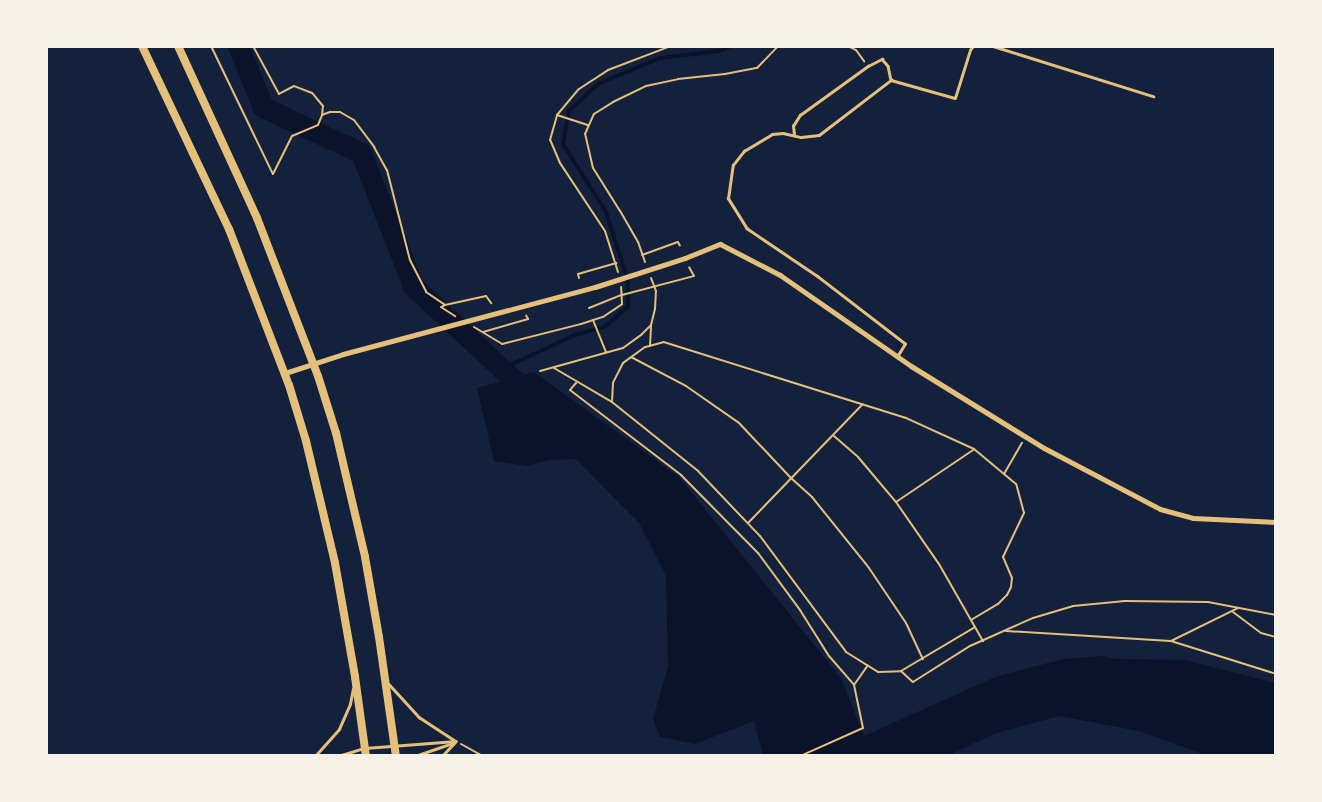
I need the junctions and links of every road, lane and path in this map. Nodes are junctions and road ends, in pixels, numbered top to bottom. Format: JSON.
{"nodes":[{"id":1,"x":142,"y":46,"type":"edge"},
{"id":2,"x":178,"y":46,"type":"edge"},
{"id":3,"x":211,"y":46,"type":"edge"},
{"id":4,"x":254,"y":46,"type":"edge"},
{"id":5,"x":671,"y":46,"type":"edge"},
{"id":6,"x":778,"y":46,"type":"edge"},
{"id":7,"x":848,"y":46,"type":"edge"},
{"id":8,"x":973,"y":46,"type":"edge"},
{"id":9,"x":993,"y":46,"type":"edge"},
{"id":10,"x":868,"y":66,"type":"junction"},
{"id":11,"x":891,"y":80,"type":"junction"},
{"id":12,"x":1153,"y":96,"type":"dead end"},
{"id":13,"x":322,"y":115,"type":"junction"},
{"id":14,"x":557,"y":115,"type":"junction"},
{"id":15,"x":588,"y":125,"type":"junction"},
{"id":16,"x":794,"y":135,"type":"junction"},
{"id":17,"x":680,"y":246,"type":"dead end"},
{"id":18,"x":642,"y":255,"type":"junction"},
{"id":19,"x":616,"y":263,"type":"junction"},
{"id":20,"x":645,"y":263,"type":"dead end"},
{"id":21,"x":689,"y":267,"type":"dead end"},
{"id":22,"x":648,"y":271,"type":"dead end"},
{"id":23,"x":579,"y":278,"type":"dead end"},
{"id":24,"x":654,"y":287,"type":"junction"},
{"id":25,"x":622,"y":295,"type":"junction"},
{"id":26,"x":491,"y":303,"type":"dead end"},
{"id":27,"x":445,"y":305,"type":"junction"},
{"id":28,"x":589,"y":308,"type":"dead end"},
{"id":29,"x":526,"y":315,"type":"dead end"},
{"id":30,"x":458,"y":317,"type":"dead end"},
{"id":31,"x":593,"y":320,"type":"junction"},
{"id":32,"x":466,"y":322,"type":"dead end"},
{"id":33,"x":651,"y":325,"type":"junction"},
{"id":34,"x":483,"y":332,"type":"junction"},
{"id":35,"x":650,"y":346,"type":"junction"},
{"id":36,"x":606,"y":353,"type":"junction"},
{"id":37,"x":897,"y":356,"type":"junction"},
{"id":38,"x":631,"y":357,"type":"junction"},
{"id":39,"x":313,"y":362,"type":"junction"},
{"id":40,"x":553,"y":367,"type":"junction"},
{"id":41,"x":540,"y":371,"type":"dead end"},
{"id":42,"x":285,"y":373,"type":"junction"},
{"id":43,"x":576,"y":382,"type":"junction"},
{"id":44,"x":612,"y":402,"type":"junction"},
{"id":45,"x":863,"y":404,"type":"junction"},
{"id":46,"x":834,"y":436,"type":"junction"},
{"id":47,"x":1025,"y":437,"type":"junction"},
{"id":48,"x":974,"y":449,"type":"junction"},
{"id":49,"x":1004,"y":474,"type":"junction"},
{"id":50,"x":791,"y":478,"type":"junction"},
{"id":51,"x":896,"y":502,"type":"junction"},
{"id":52,"x":1276,"y":522,"type":"edge"},
{"id":53,"x":748,"y":523,"type":"junction"},
{"id":54,"x":1239,"y":608,"type":"junction"},
{"id":55,"x":1232,"y":612,"type":"junction"},
{"id":56,"x":1276,"y":615,"type":"edge"},
{"id":57,"x":971,"y":620,"type":"junction"},
{"id":58,"x":975,"y":627,"type":"junction"},
{"id":59,"x":1005,"y":631,"type":"junction"},
{"id":60,"x":1276,"y":637,"type":"edge"},
{"id":61,"x":983,"y":641,"type":"junction"},
{"id":62,"x":1171,"y":642,"type":"junction"},
{"id":63,"x":923,"y":659,"type":"junction"},
{"id":64,"x":868,"y":665,"type":"junction"},
{"id":65,"x":901,"y":672,"type":"junction"},
{"id":66,"x":1276,"y":674,"type":"edge"},
{"id":67,"x":356,"y":677,"type":"junction"},
{"id":68,"x":386,"y":682,"type":"junction"},
{"id":69,"x":854,"y":685,"type":"junction"},
{"id":70,"x":456,"y":741,"type":"junction"},
{"id":71,"x":394,"y":745,"type":"junction"},
{"id":72,"x":365,"y":752,"type":"edge"},
{"id":73,"x":315,"y":756,"type":"edge"},
{"id":74,"x":338,"y":756,"type":"edge"},
{"id":75,"x":396,"y":756,"type":"edge"},
{"id":76,"x":416,"y":756,"type":"edge"},
{"id":77,"x":442,"y":756,"type":"edge"},
{"id":78,"x":483,"y":756,"type":"edge"},
{"id":79,"x":800,"y":756,"type":"edge"}],
"edges":[{"from":1,"to":42,"type":"main road"},
{"from":2,"to":39,"type":"main road"},
{"from":3,"to":13,"type":"path"},
{"from":4,"to":13,"type":"path"},
{"from":5,"to":14,"type":"path"},
{"from":6,"to":15,"type":"path"},
{"from":7,"to":10,"type":"path"},
{"from":8,"to":11,"type":"lane"},
{"from":9,"to":12,"type":"lane"},
{"from":10,"to":11,"type":"lane"},
{"from":10,"to":16,"type":"lane"},
{"from":11,"to":16,"type":"lane"},
{"from":13,"to":27,"type":"path"},
{"from":14,"to":15,"type":"path"},
{"from":14,"to":19,"type":"path"},
{"from":15,"to":18,"type":"path"},
{"from":16,"to":37,"type":"lane"},
{"from":17,"to":18,"type":"path"},
{"from":18,"to":20,"type":"path"},
{"from":19,"to":23,"type":"path"},
{"from":19,"to":25,"type":"path"},
{"from":21,"to":24,"type":"path"},
{"from":22,"to":24,"type":"path"},
{"from":24,"to":25,"type":"path"},
{"from":24,"to":33,"type":"path"},
{"from":25,"to":28,"type":"path"},
{"from":25,"to":31,"type":"path"},
{"from":26,"to":27,"type":"path"},
{"from":27,"to":30,"type":"path"},
{"from":29,"to":34,"type":"path"},
{"from":31,"to":34,"type":"path"},
{"from":31,"to":36,"type":"path"},
{"from":32,"to":34,"type":"path"},
{"from":33,"to":35,"type":"path"},
{"from":33,"to":36,"type":"path"},
{"from":35,"to":38,"type":"path"},
{"from":35,"to":45,"type":"path"},
{"from":36,"to":40,"type":"path"},
{"from":37,"to":39,"type":"street"},
{"from":37,"to":47,"type":"street"},
{"from":38,"to":44,"type":"path"},
{"from":38,"to":50,"type":"path"},
{"from":39,"to":42,"type":"street"},
{"from":39,"to":68,"type":"main road"},
{"from":40,"to":41,"type":"path"},
{"from":40,"to":43,"type":"path"},
{"from":42,"to":67,"type":"main road"},
{"from":43,"to":44,"type":"path"},
{"from":43,"to":69,"type":"path"},
{"from":44,"to":53,"type":"path"},
{"from":45,"to":46,"type":"path"},
{"from":45,"to":48,"type":"path"},
{"from":46,"to":50,"type":"path"},
{"from":46,"to":51,"type":"path"},
{"from":47,"to":49,"type":"path"},
{"from":47,"to":52,"type":"street"},
{"from":48,"to":49,"type":"path"},
{"from":48,"to":51,"type":"path"},
{"from":49,"to":57,"type":"path"},
{"from":50,"to":53,"type":"path"},
{"from":50,"to":63,"type":"path"},
{"from":51,"to":57,"type":"path"},
{"from":53,"to":64,"type":"path"},
{"from":54,"to":55,"type":"path"},
{"from":54,"to":56,"type":"path"},
{"from":54,"to":59,"type":"path"},
{"from":55,"to":60,"type":"path"},
{"from":55,"to":62,"type":"path"},
{"from":57,"to":58,"type":"path"},
{"from":58,"to":61,"type":"path"},
{"from":58,"to":63,"type":"path"},
{"from":59,"to":61,"type":"path"},
{"from":59,"to":62,"type":"path"},
{"from":61,"to":65,"type":"path"},
{"from":62,"to":66,"type":"path"},
{"from":63,"to":65,"type":"path"},
{"from":64,"to":65,"type":"path"},
{"from":64,"to":69,"type":"path"},
{"from":67,"to":72,"type":"main road"},
{"from":67,"to":73,"type":"lane"},
{"from":68,"to":70,"type":"lane"},
{"from":68,"to":71,"type":"main road"},
{"from":69,"to":79,"type":"path"},
{"from":70,"to":71,"type":"lane"},
{"from":70,"to":76,"type":"lane"},
{"from":70,"to":77,"type":"lane"},
{"from":70,"to":78,"type":"path"},
{"from":71,"to":72,"type":"lane"},
{"from":71,"to":75,"type":"main road"},
{"from":72,"to":74,"type":"lane"}]}
